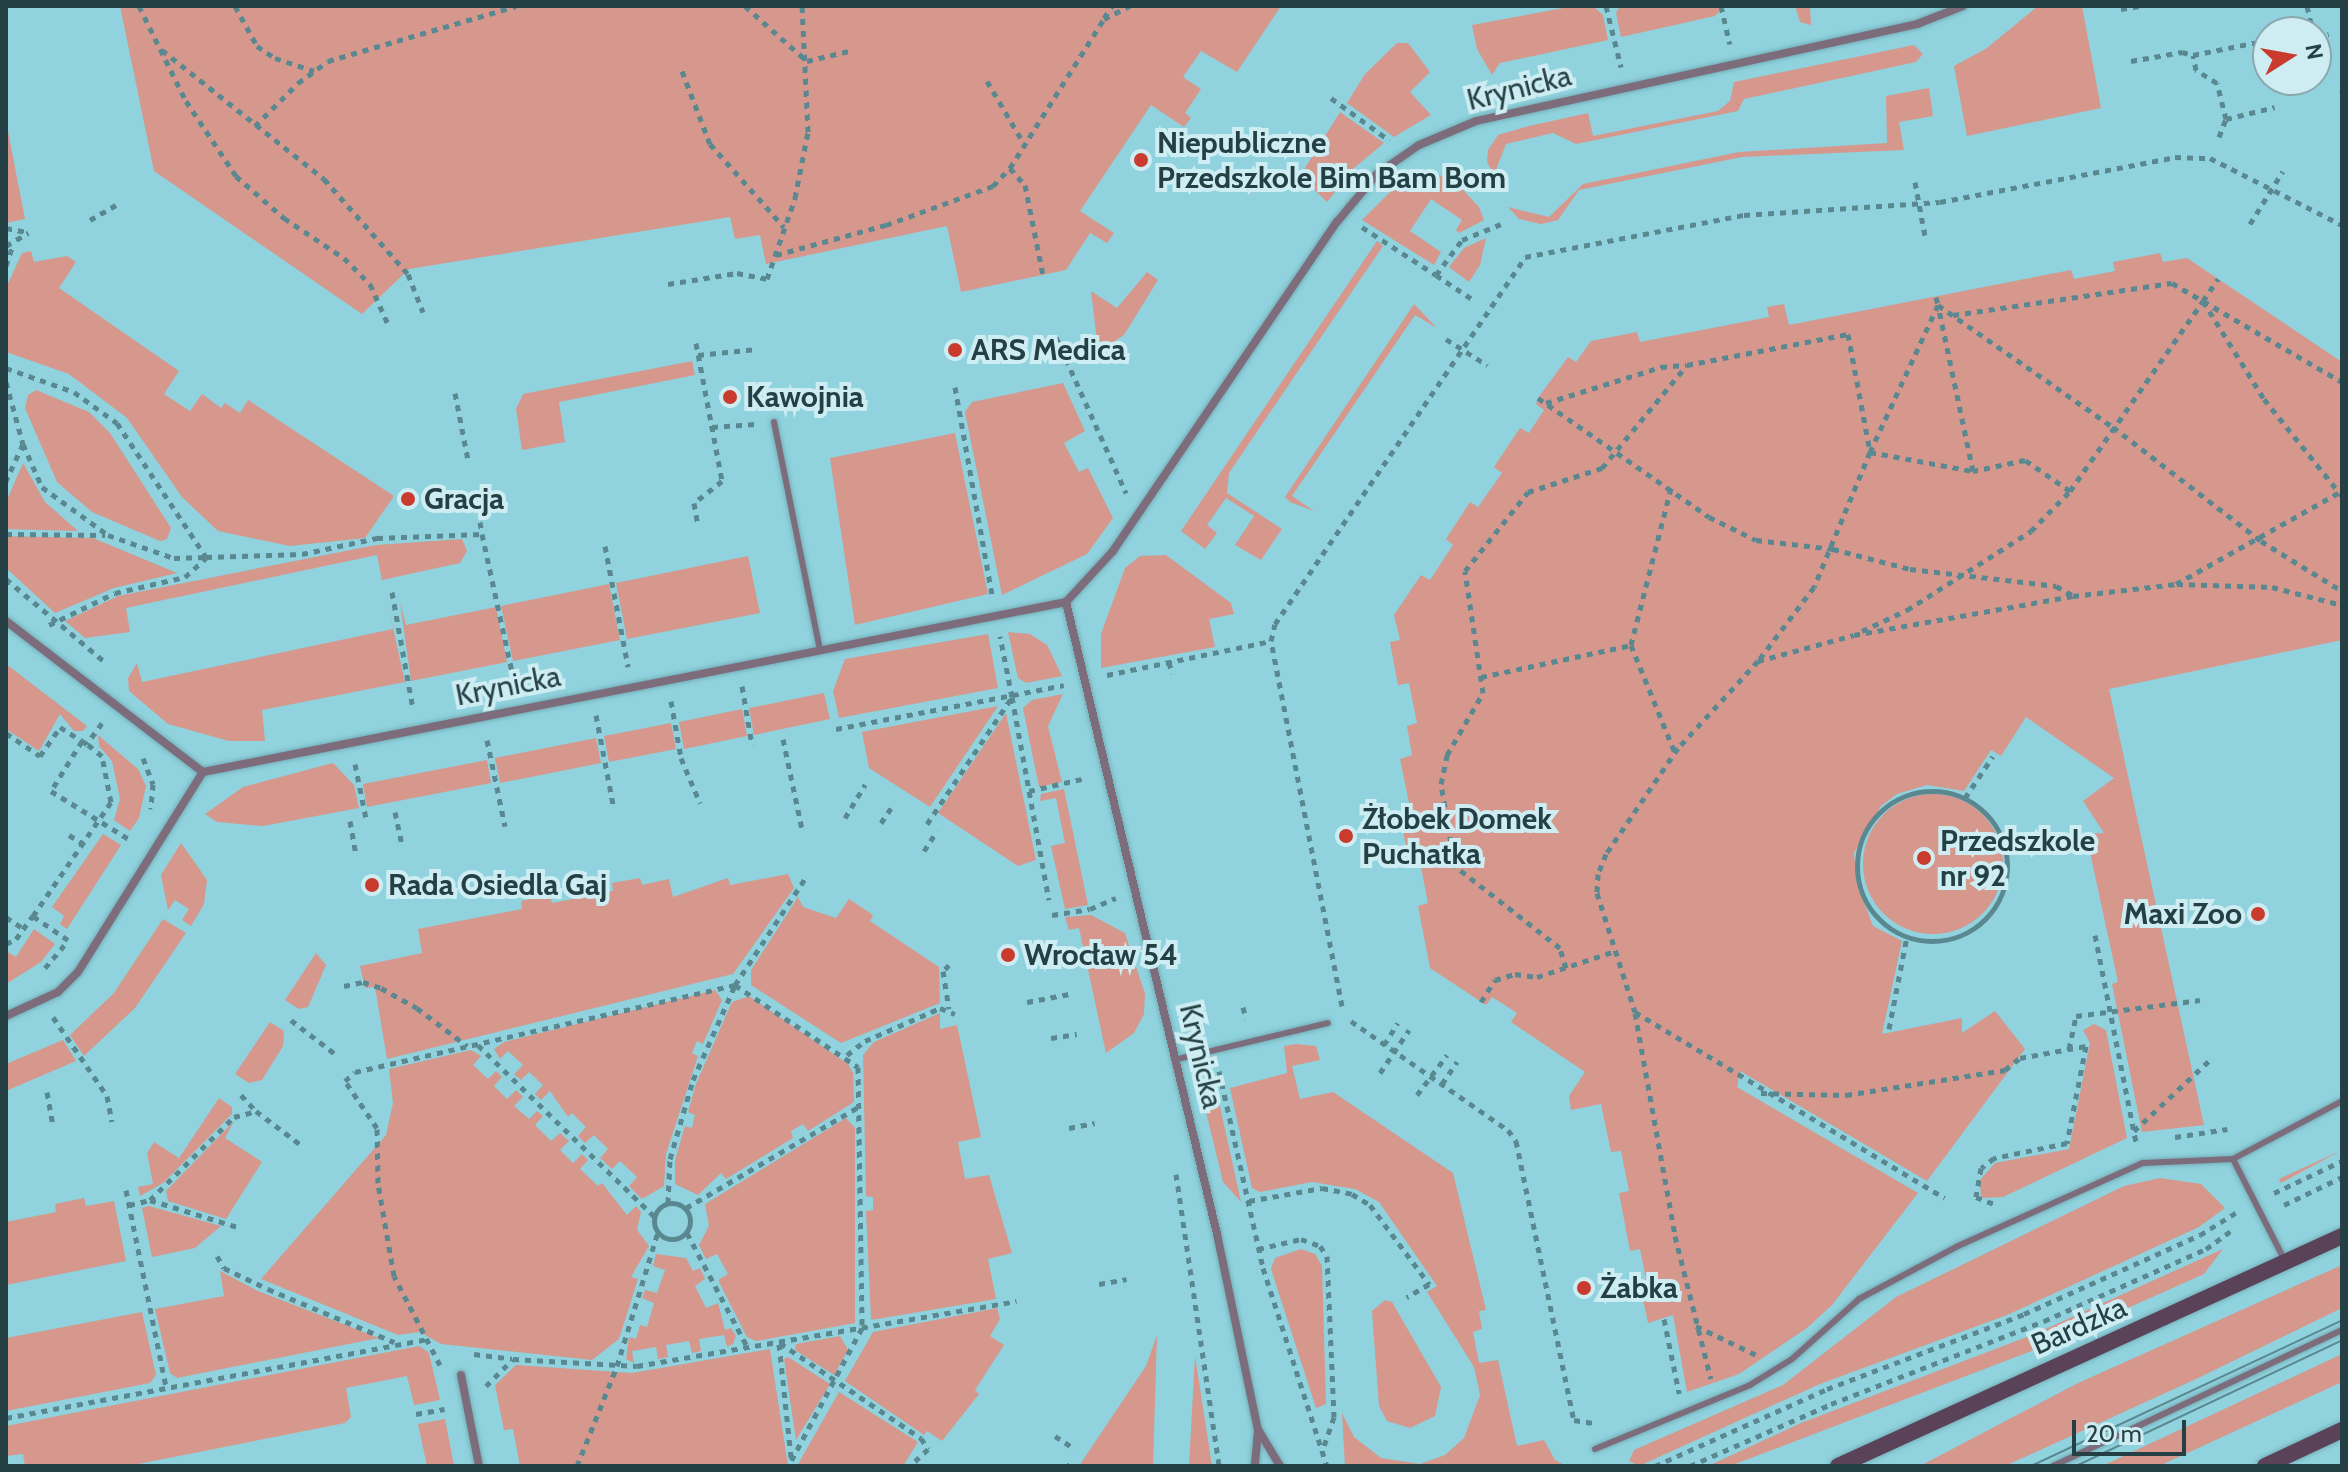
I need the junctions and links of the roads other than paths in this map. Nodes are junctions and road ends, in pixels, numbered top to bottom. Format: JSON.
{"nodes":[{"id":1,"x":1963,"y":6,"type":"edge"},
{"id":2,"x":774,"y":422,"type":"road end"},
{"id":3,"x":1066,"y":602,"type":"junction"},
{"id":4,"x":6,"y":621,"type":"edge"},
{"id":5,"x":820,"y":650,"type":"junction"},
{"id":6,"x":203,"y":772,"type":"junction"},
{"id":7,"x":6,"y":1016,"type":"edge"},
{"id":8,"x":1328,"y":1023,"type":"dead end"},
{"id":9,"x":1178,"y":1059,"type":"junction"},
{"id":10,"x":2342,"y":1101,"type":"edge"},
{"id":11,"x":2233,"y":1159,"type":"junction"},
{"id":12,"x":2342,"y":1236,"type":"edge"},
{"id":13,"x":2286,"y":1262,"type":"junction"},
{"id":14,"x":2342,"y":1330,"type":"edge"},
{"id":15,"x":461,"y":1375,"type":"dead end"},
{"id":16,"x":1258,"y":1430,"type":"junction"},
{"id":17,"x":2342,"y":1430,"type":"edge"},
{"id":18,"x":1595,"y":1449,"type":"dead end"},
{"id":19,"x":479,"y":1466,"type":"edge"},
{"id":20,"x":1255,"y":1466,"type":"edge"},
{"id":21,"x":1280,"y":1466,"type":"edge"},
{"id":22,"x":1838,"y":1466,"type":"edge"},
{"id":23,"x":2053,"y":1466,"type":"edge"},
{"id":24,"x":2265,"y":1466,"type":"edge"}],
"edges":[{"from":1,"to":3,"type":"street","name":"Krynicka"},
{"from":2,"to":5,"type":"lane"},
{"from":3,"to":5,"type":"street","name":"Krynicka"},
{"from":3,"to":9,"type":"street","name":"Krynicka"},
{"from":4,"to":6,"type":"street"},
{"from":5,"to":6,"type":"street","name":"Krynicka"},
{"from":6,"to":7,"type":"street"},
{"from":8,"to":9,"type":"lane"},
{"from":9,"to":16,"type":"street","name":"Krynicka"},
{"from":10,"to":11,"type":"lane"},
{"from":11,"to":13,"type":"lane"},
{"from":11,"to":18,"type":"lane"},
{"from":12,"to":13,"type":"main road","name":"Bardzka"},
{"from":13,"to":22,"type":"main road","name":"Bardzka"},
{"from":14,"to":23,"type":"lane"},
{"from":15,"to":19,"type":"street"},
{"from":16,"to":20,"type":"street","name":"Krynicka"},
{"from":16,"to":21,"type":"street","name":"Krynicka"},
{"from":17,"to":24,"type":"main road"}]}
